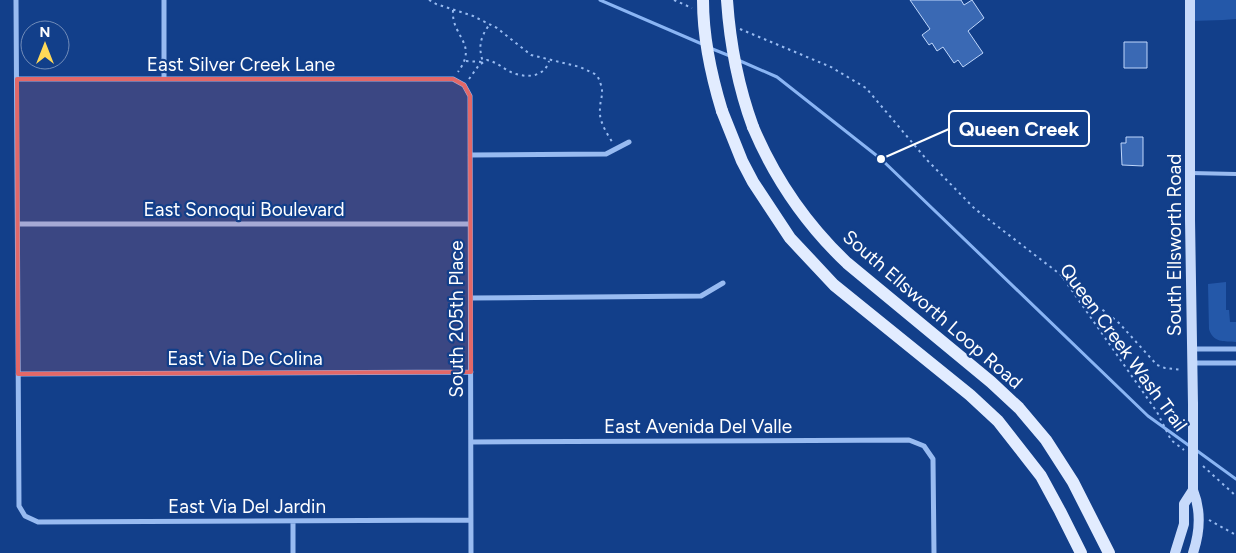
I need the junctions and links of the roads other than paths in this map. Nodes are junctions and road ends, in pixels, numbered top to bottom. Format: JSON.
{"nodes":[{"id":1,"x":16,"y":0,"type":"edge"},
{"id":2,"x":164,"y":0,"type":"edge"},
{"id":3,"x":703,"y":0,"type":"edge"},
{"id":4,"x":727,"y":0,"type":"edge"},
{"id":5,"x":1190,"y":0,"type":"edge"},
{"id":6,"x":17,"y":79,"type":"junction"},
{"id":7,"x":164,"y":79,"type":"junction"},
{"id":8,"x":465,"y":87,"type":"joint"},
{"id":9,"x":629,"y":142,"type":"dead end"},
{"id":10,"x":470,"y":155,"type":"junction"},
{"id":11,"x":1190,"y":173,"type":"junction"},
{"id":12,"x":1236,"y":174,"type":"edge"},
{"id":13,"x":18,"y":224,"type":"junction"},
{"id":14,"x":470,"y":224,"type":"junction"},
{"id":15,"x":723,"y":283,"type":"dead end"},
{"id":16,"x":470,"y":298,"type":"junction"},
{"id":17,"x":1192,"y":349,"type":"junction"},
{"id":18,"x":1236,"y":349,"type":"edge"},
{"id":19,"x":1236,"y":363,"type":"edge"},
{"id":20,"x":1192,"y":367,"type":"junction"},
{"id":21,"x":471,"y":372,"type":"junction"},
{"id":22,"x":18,"y":374,"type":"junction"},
{"id":23,"x":471,"y":442,"type":"junction"},
{"id":24,"x":1192,"y":490,"type":"junction"},
{"id":25,"x":471,"y":520,"type":"junction"},
{"id":26,"x":293,"y":521,"type":"junction"},
{"id":27,"x":293,"y":553,"type":"edge"},
{"id":28,"x":471,"y":553,"type":"edge"},
{"id":29,"x":934,"y":553,"type":"edge"},
{"id":30,"x":1081,"y":553,"type":"edge"},
{"id":31,"x":1109,"y":553,"type":"edge"},
{"id":32,"x":1175,"y":553,"type":"edge"},
{"id":33,"x":1193,"y":553,"type":"edge"}],
"edges":[{"from":1,"to":6,"type":"street"},
{"from":2,"to":7,"type":"street"},
{"from":3,"to":30,"type":"main road","bridge":true},
{"from":4,"to":31,"type":"main road","name":"South Ellsworth Loop Road","bridge":true},
{"from":5,"to":11,"type":"street","name":"South Ellsworth Road"},
{"from":6,"to":7,"type":"street","name":"East Silver Creek Lane"},
{"from":6,"to":13,"type":"street"},
{"from":7,"to":8,"type":"street","name":"East Silver Creek Lane"},
{"from":8,"to":10,"type":"street","name":"South 205th Place"},
{"from":9,"to":10,"type":"street"},
{"from":10,"to":14,"type":"street","name":"South 205th Place"},
{"from":11,"to":12,"type":"lane"},
{"from":11,"to":17,"type":"street","name":"South Ellsworth Road"},
{"from":13,"to":14,"type":"street","name":"East Sonoqui Boulevard"},
{"from":13,"to":22,"type":"street"},
{"from":14,"to":16,"type":"street","name":"South 205th Place"},
{"from":15,"to":16,"type":"street"},
{"from":16,"to":21,"type":"street","name":"South 205th Place"},
{"from":17,"to":18,"type":"street"},
{"from":17,"to":20,"type":"street","name":"South Ellsworth Road"},
{"from":19,"to":20,"type":"street"},
{"from":20,"to":24,"type":"street","name":"South Ellsworth Road","bridge":true},
{"from":21,"to":22,"type":"street","name":"East Via De Colina"},
{"from":21,"to":23,"type":"street","name":"South 205th Place"},
{"from":22,"to":26,"type":"street","name":"East Via Del Jardin"},
{"from":23,"to":25,"type":"street","name":"South 205th Place"},
{"from":23,"to":29,"type":"street","name":"East Avenida Del Valle"},
{"from":24,"to":32,"type":"street","name":"South Ellsworth Road"},
{"from":24,"to":33,"type":"street","name":"South Ellsworth Road"},
{"from":25,"to":26,"type":"street","name":"East Via Del Jardin"},
{"from":25,"to":28,"type":"street","name":"South 205th Place"},
{"from":26,"to":27,"type":"street"}]}
